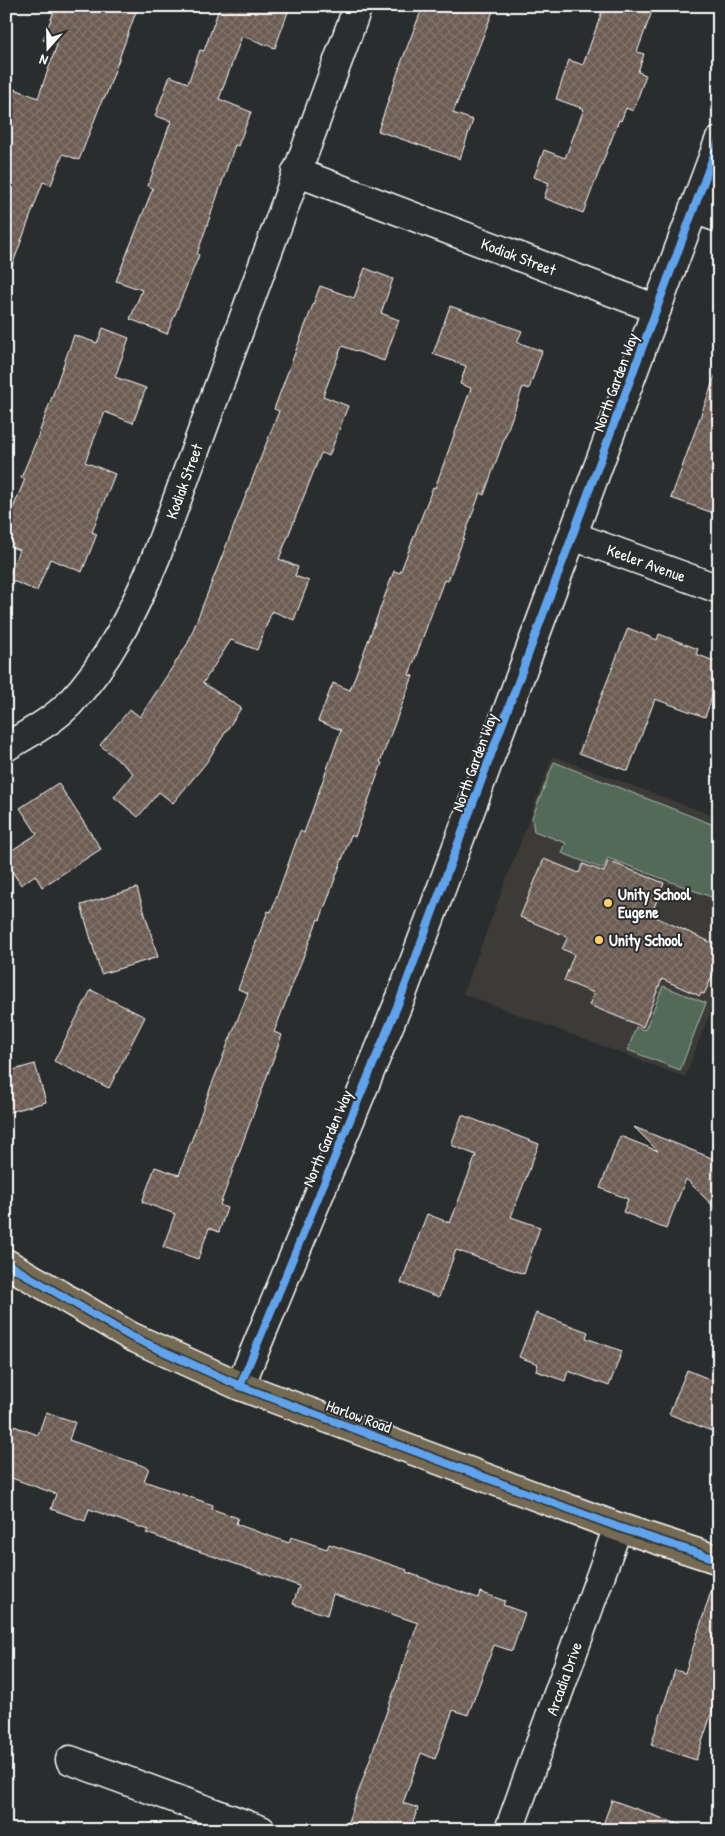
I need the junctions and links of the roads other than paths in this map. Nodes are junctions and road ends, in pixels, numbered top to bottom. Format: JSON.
{"nodes":[{"id":1,"x":358,"y":6,"type":"edge"},
{"id":2,"x":719,"y":141,"type":"edge"},
{"id":3,"x":296,"y":172,"type":"junction"},
{"id":4,"x":694,"y":209,"type":"junction"},
{"id":5,"x":719,"y":218,"type":"edge"},
{"id":6,"x":657,"y":309,"type":"junction"},
{"id":7,"x":573,"y":536,"type":"junction"},
{"id":8,"x":719,"y":589,"type":"edge"},
{"id":9,"x":6,"y":748,"type":"edge"},
{"id":10,"x":6,"y":1263,"type":"edge"},
{"id":11,"x":240,"y":1386,"type":"junction"},
{"id":12,"x":618,"y":1527,"type":"junction"},
{"id":13,"x":719,"y":1560,"type":"edge"},
{"id":14,"x":70,"y":1760,"type":"dead end"},
{"id":15,"x":261,"y":1830,"type":"edge"},
{"id":16,"x":509,"y":1830,"type":"edge"}],
"edges":[{"from":1,"to":3,"type":"street","name":"Kodiak Street"},
{"from":2,"to":4,"type":"street","name":"North Garden Way"},
{"from":3,"to":6,"type":"street","name":"Kodiak Street"},
{"from":3,"to":9,"type":"street","name":"Kodiak Street"},
{"from":4,"to":5,"type":"street"},
{"from":4,"to":6,"type":"street","name":"North Garden Way"},
{"from":6,"to":7,"type":"street","name":"North Garden Way"},
{"from":7,"to":8,"type":"street","name":"Keeler Avenue"},
{"from":7,"to":11,"type":"street","name":"North Garden Way"},
{"from":10,"to":11,"type":"main road","name":"Harlow Road"},
{"from":11,"to":12,"type":"main road","name":"Harlow Road"},
{"from":12,"to":13,"type":"main road","name":"Harlow Road"},
{"from":12,"to":16,"type":"street","name":"Arcadia Drive"},
{"from":14,"to":15,"type":"street"}]}
